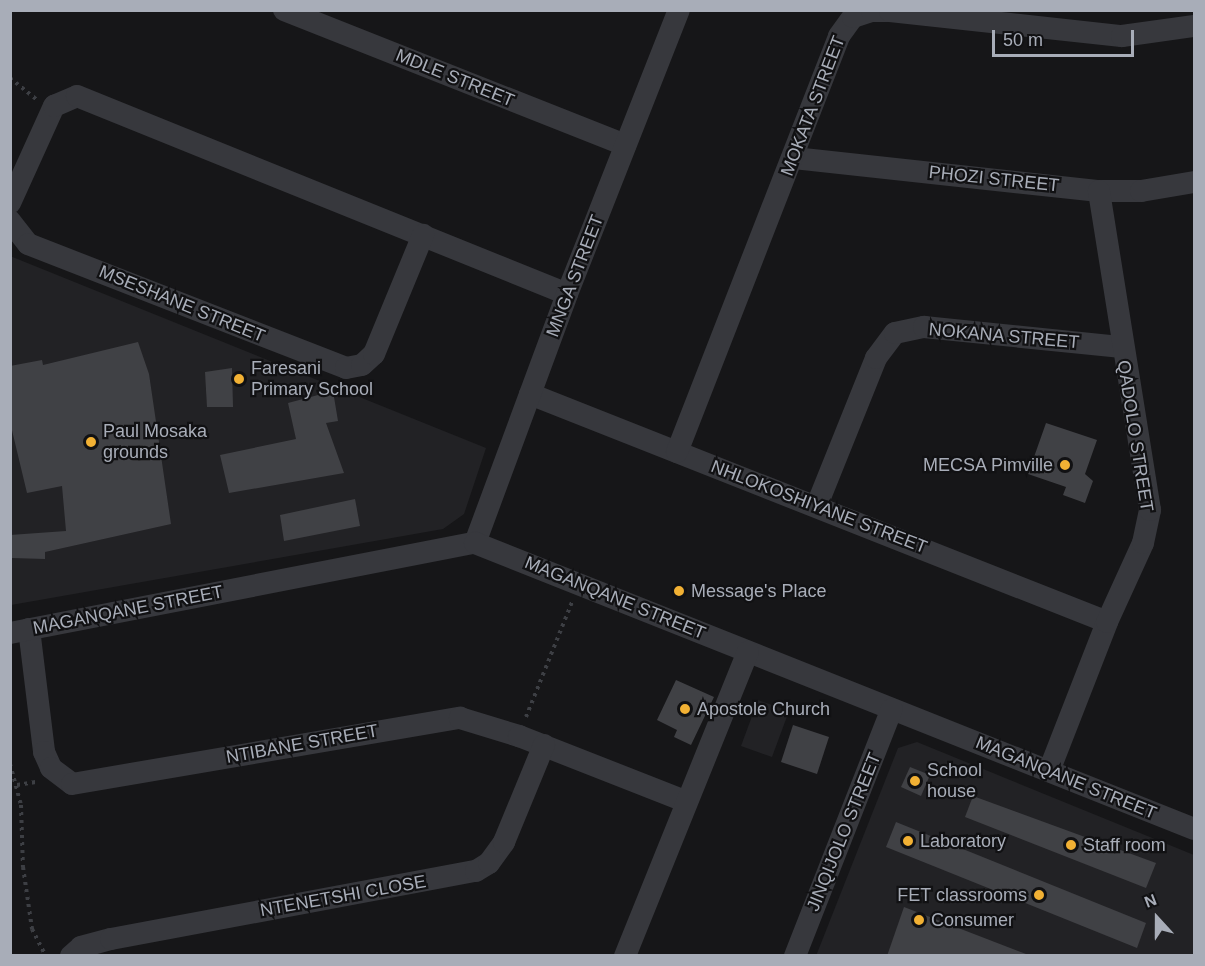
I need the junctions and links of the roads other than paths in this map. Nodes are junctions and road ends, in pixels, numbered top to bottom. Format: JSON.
{"nodes":[{"id":1,"x":284,"y":10,"type":"edge"},
{"id":2,"x":679,"y":10,"type":"edge"},
{"id":3,"x":1194,"y":26,"type":"edge"},
{"id":4,"x":625,"y":145,"type":"junction"},
{"id":5,"x":794,"y":158,"type":"junction"},
{"id":6,"x":1194,"y":182,"type":"edge"},
{"id":7,"x":1099,"y":191,"type":"junction"},
{"id":8,"x":10,"y":203,"type":"edge"},
{"id":9,"x":10,"y":221,"type":"edge"},
{"id":10,"x":423,"y":235,"type":"junction"},
{"id":11,"x":567,"y":294,"type":"junction"},
{"id":12,"x":1122,"y":347,"type":"junction"},
{"id":13,"x":530,"y":394,"type":"junction"},
{"id":14,"x":677,"y":452,"type":"junction"},
{"id":15,"x":817,"y":505,"type":"junction"},
{"id":16,"x":475,"y":543,"type":"junction"},
{"id":17,"x":1107,"y":622,"type":"junction"},
{"id":18,"x":20,"y":631,"type":"edge"},
{"id":19,"x":748,"y":652,"type":"junction"},
{"id":20,"x":892,"y":710,"type":"junction"},
{"id":21,"x":544,"y":745,"type":"junction"},
{"id":22,"x":1049,"y":771,"type":"junction"},
{"id":23,"x":687,"y":802,"type":"junction"},
{"id":24,"x":1194,"y":829,"type":"edge"},
{"id":25,"x":71,"y":956,"type":"edge"},
{"id":26,"x":625,"y":956,"type":"edge"},
{"id":27,"x":795,"y":956,"type":"edge"}],
"edges":[{"from":1,"to":4,"type":"street","name":"MDLE STREET"},
{"from":2,"to":4,"type":"street","name":"MNGA STREET"},
{"from":3,"to":5,"type":"street","name":"MOKATA STREET"},
{"from":4,"to":11,"type":"street","name":"MNGA STREET"},
{"from":5,"to":7,"type":"street","name":"PHOZI STREET"},
{"from":5,"to":14,"type":"street","name":"MOKATA STREET"},
{"from":6,"to":7,"type":"street","name":"PHOZI STREET"},
{"from":7,"to":12,"type":"street","name":"QADOLO STREET"},
{"from":8,"to":10,"type":"street"},
{"from":9,"to":10,"type":"street","name":"MSESHANE STREET"},
{"from":10,"to":11,"type":"street"},
{"from":11,"to":13,"type":"street","name":"MNGA STREET"},
{"from":12,"to":15,"type":"street","name":"NOKANA STREET"},
{"from":12,"to":17,"type":"street","name":"QADOLO STREET"},
{"from":13,"to":14,"type":"street","name":"NHLOKOSHIYANE STREET"},
{"from":13,"to":16,"type":"street","name":"MNGA STREET"},
{"from":14,"to":15,"type":"street","name":"NHLOKOSHIYANE STREET"},
{"from":15,"to":17,"type":"street","name":"NHLOKOSHIYANE STREET"},
{"from":16,"to":18,"type":"street","name":"MAGANQANE STREET"},
{"from":16,"to":19,"type":"street","name":"MAGANQANE STREET"},
{"from":17,"to":22,"type":"street","name":"QADOLO STREET"},
{"from":18,"to":21,"type":"street","name":"NTIBANE STREET"},
{"from":19,"to":20,"type":"street","name":"MAGANQANE STREET"},
{"from":19,"to":23,"type":"street"},
{"from":20,"to":22,"type":"street","name":"MAGANQANE STREET"},
{"from":20,"to":27,"type":"street","name":"JINQIJOLO STREET"},
{"from":21,"to":23,"type":"street","name":"NTIBANE STREET"},
{"from":21,"to":25,"type":"street","name":"NTENETSHI CLOSE"},
{"from":22,"to":24,"type":"street","name":"MAGANQANE STREET"},
{"from":23,"to":26,"type":"street"}]}
